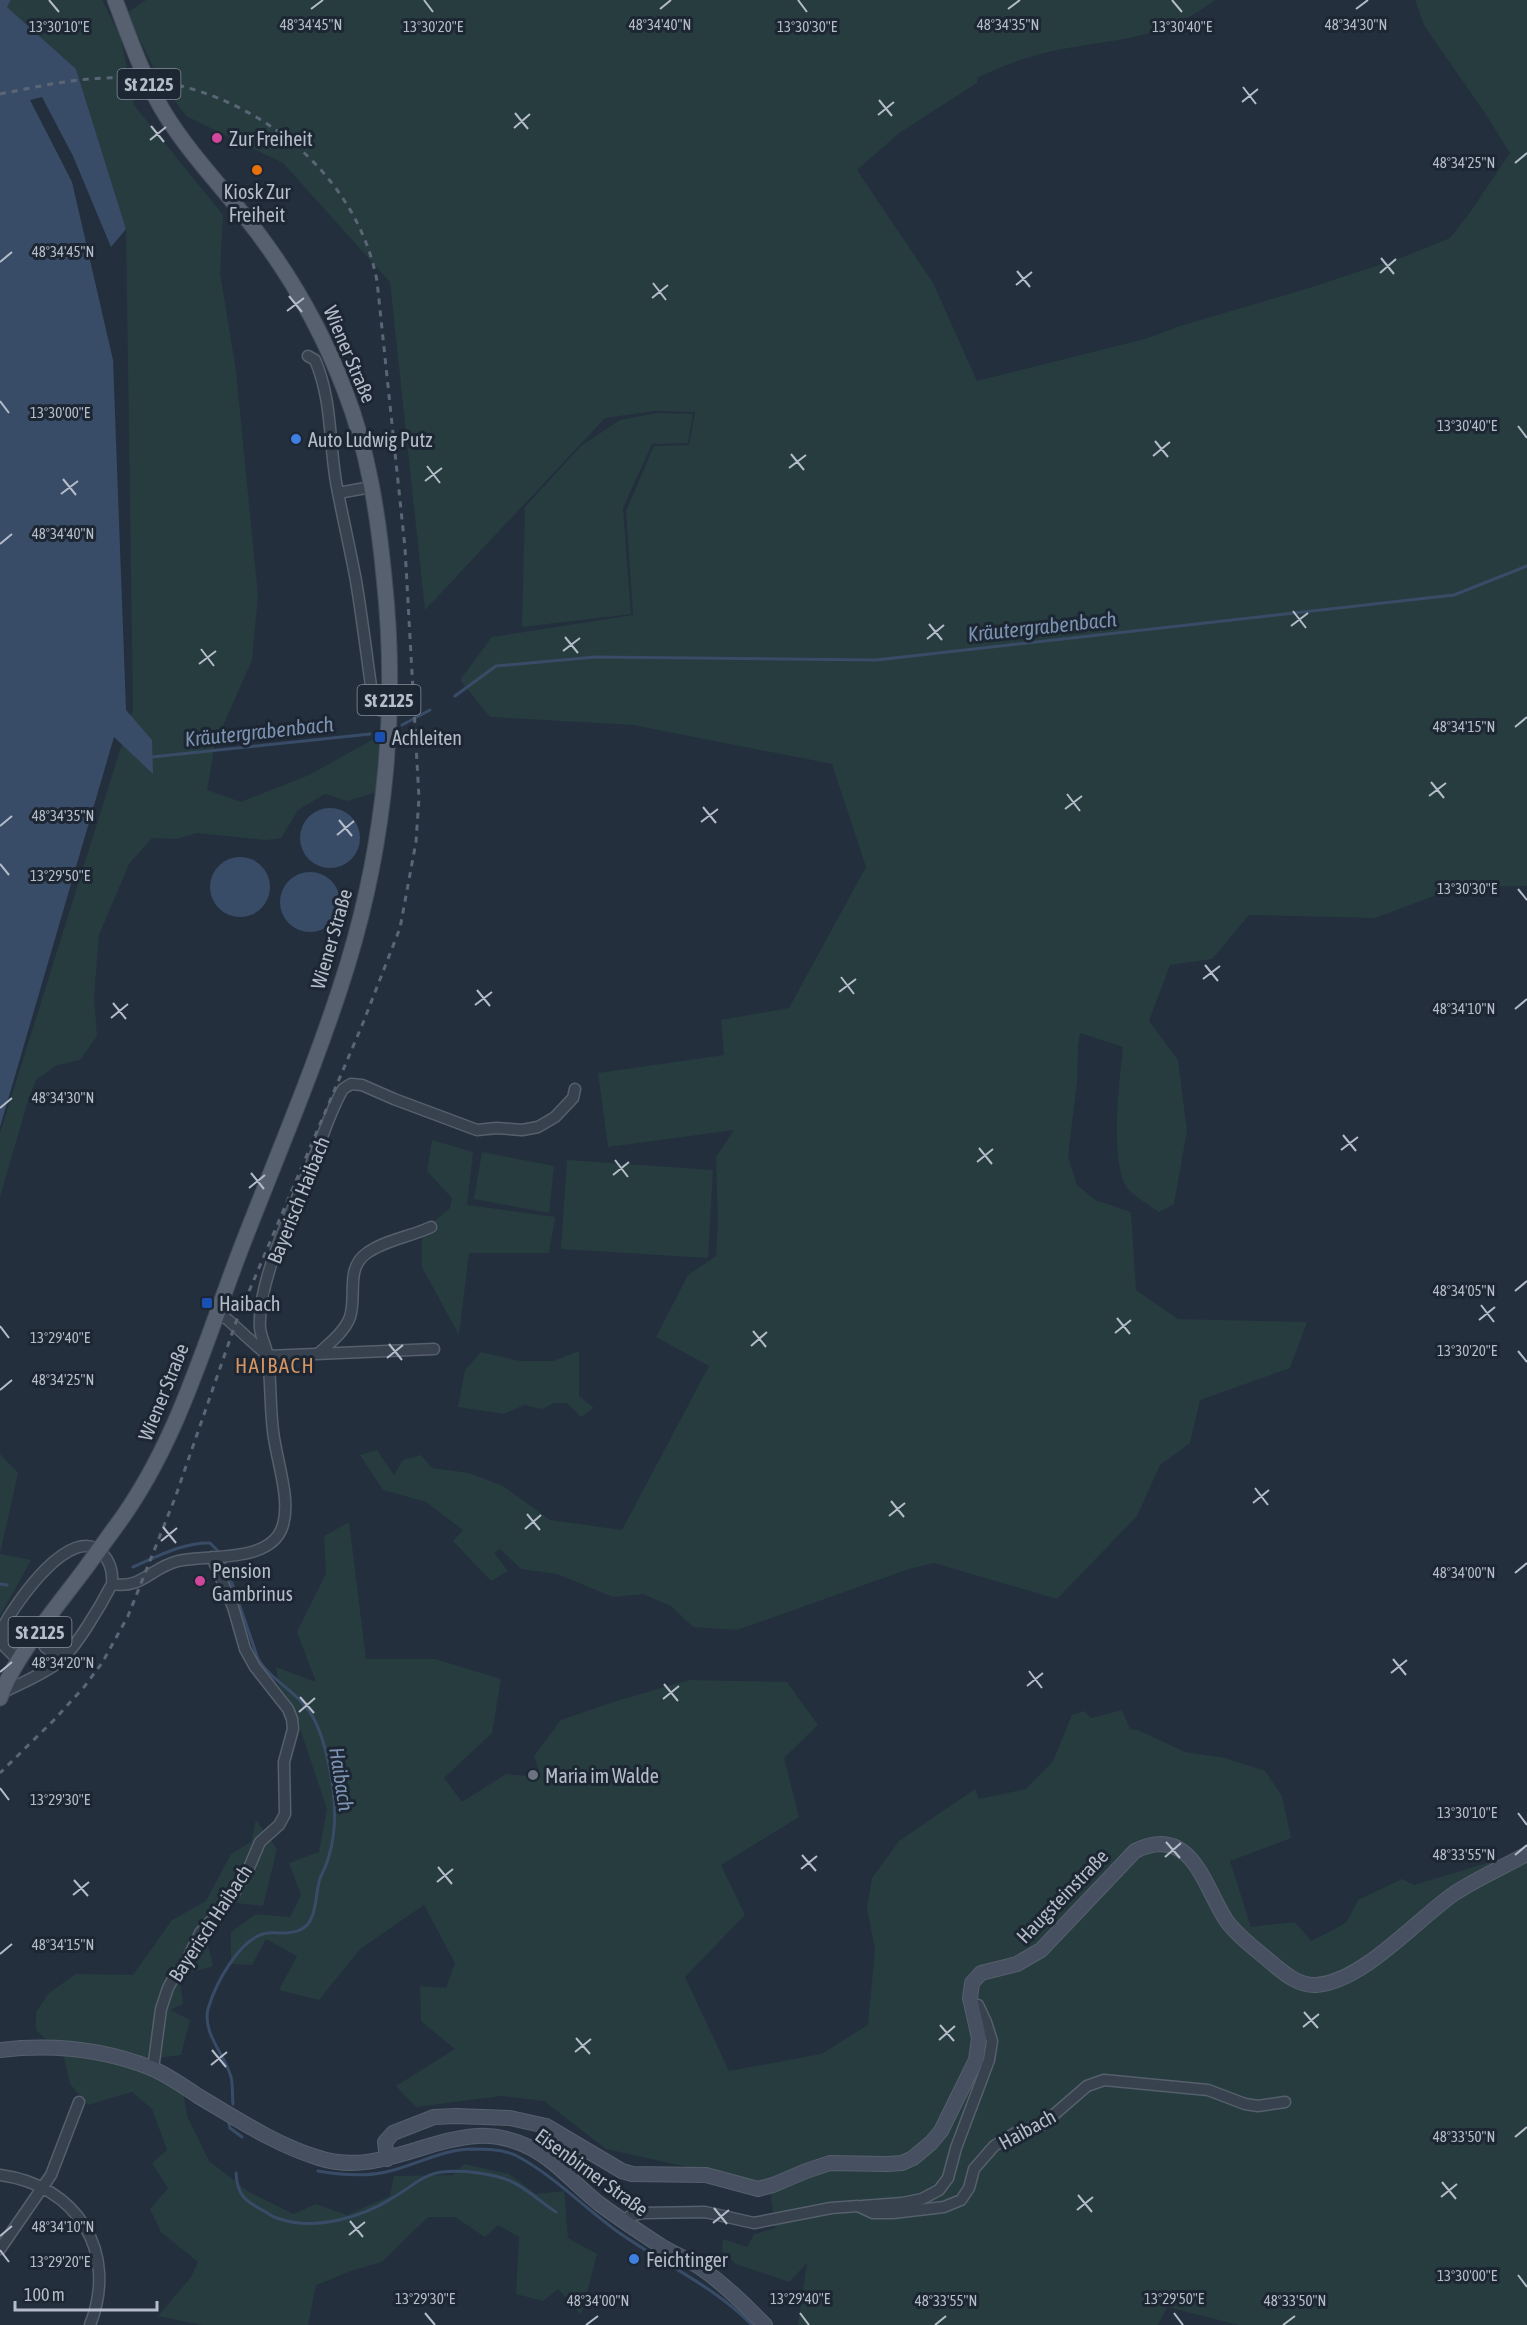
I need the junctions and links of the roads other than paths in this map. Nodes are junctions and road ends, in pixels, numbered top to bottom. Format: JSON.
{"nodes":[{"id":1,"x":115,"y":0,"type":"edge"},
{"id":2,"x":308,"y":356,"type":"dead end"},
{"id":3,"x":347,"y":395,"type":"junction"},
{"id":4,"x":328,"y":400,"type":"junction"},
{"id":5,"x":371,"y":487,"type":"junction"},
{"id":6,"x":338,"y":494,"type":"junction"},
{"id":7,"x":389,"y":713,"type":"junction"},
{"id":8,"x":576,"y":1089,"type":"dead end"},
{"id":9,"x":431,"y":1227,"type":"dead end"},
{"id":10,"x":216,"y":1314,"type":"junction"},
{"id":11,"x":434,"y":1349,"type":"dead end"},
{"id":12,"x":320,"y":1352,"type":"junction"},
{"id":13,"x":268,"y":1356,"type":"junction"},
{"id":14,"x":215,"y":1557,"type":"junction"},
{"id":15,"x":111,"y":1584,"type":"junction"},
{"id":16,"x":37,"y":1635,"type":"junction"},
{"id":17,"x":71,"y":1648,"type":"junction"},
{"id":18,"x":19,"y":1660,"type":"junction"},
{"id":19,"x":1,"y":1696,"type":"edge"},
{"id":20,"x":1527,"y":1854,"type":"edge"},
{"id":21,"x":972,"y":2007,"type":"junction"},
{"id":22,"x":0,"y":2050,"type":"edge"},
{"id":23,"x":153,"y":2069,"type":"junction"},
{"id":24,"x":79,"y":2102,"type":"dead end"},
{"id":25,"x":1285,"y":2102,"type":"dead end"},
{"id":26,"x":387,"y":2159,"type":"junction"},
{"id":27,"x":0,"y":2175,"type":"edge"},
{"id":28,"x":42,"y":2188,"type":"junction"},
{"id":29,"x":858,"y":2206,"type":"junction"},
{"id":30,"x":625,"y":2222,"type":"junction"},
{"id":31,"x":0,"y":2249,"type":"edge"},
{"id":32,"x":90,"y":2325,"type":"edge"},
{"id":33,"x":765,"y":2325,"type":"edge"}],
"edges":[{"from":1,"to":3,"type":"main road","name":"Wiener Straße","number":"St 2125"},
{"from":2,"to":4,"type":"street"},
{"from":3,"to":4,"type":"street"},
{"from":3,"to":5,"type":"main road","name":"Wiener Straße","number":"St 2125"},
{"from":4,"to":6,"type":"street"},
{"from":5,"to":6,"type":"street"},
{"from":5,"to":7,"type":"main road","name":"Wiener Straße","number":"St 2125"},
{"from":6,"to":7,"type":"street"},
{"from":7,"to":10,"type":"main road","name":"Wiener Straße","number":"St 2125"},
{"from":8,"to":13,"type":"street","name":"Bayerisch Haibach"},
{"from":9,"to":12,"type":"street"},
{"from":10,"to":13,"type":"street"},
{"from":10,"to":16,"type":"main road","name":"Wiener Straße","number":"St 2125","bridge":true},
{"from":11,"to":12,"type":"street"},
{"from":12,"to":13,"type":"street"},
{"from":13,"to":14,"type":"street","name":"Bayerisch Haibach"},
{"from":14,"to":15,"type":"street","name":"Bayerisch Haibach"},
{"from":14,"to":23,"type":"street","name":"Bayerisch Haibach"},
{"from":15,"to":17,"type":"street"},
{"from":15,"to":18,"type":"street"},
{"from":16,"to":17,"type":"street"},
{"from":16,"to":18,"type":"main road","name":"Wiener Straße","number":"St 2125"},
{"from":17,"to":19,"type":"street"},
{"from":18,"to":19,"type":"main road","name":"Wiener Straße","number":"St 2125"},
{"from":20,"to":21,"type":"main road","name":"Haugsteinstraße"},
{"from":21,"to":26,"type":"main road","name":"Haugsteinstraße"},
{"from":21,"to":29,"type":"street"},
{"from":22,"to":23,"type":"main road","name":"Eisenbirner Straße"},
{"from":23,"to":26,"type":"main road","name":"Eisenbirner Straße"},
{"from":24,"to":28,"type":"street"},
{"from":25,"to":29,"type":"street","name":"Haibach"},
{"from":26,"to":30,"type":"main road","name":"Eisenbirner Straße"},
{"from":27,"to":28,"type":"street"},
{"from":28,"to":31,"type":"street"},
{"from":28,"to":32,"type":"street"},
{"from":29,"to":30,"type":"street","name":"Haibach"},
{"from":30,"to":33,"type":"main road","name":"Eisenbirner Straße"}]}
